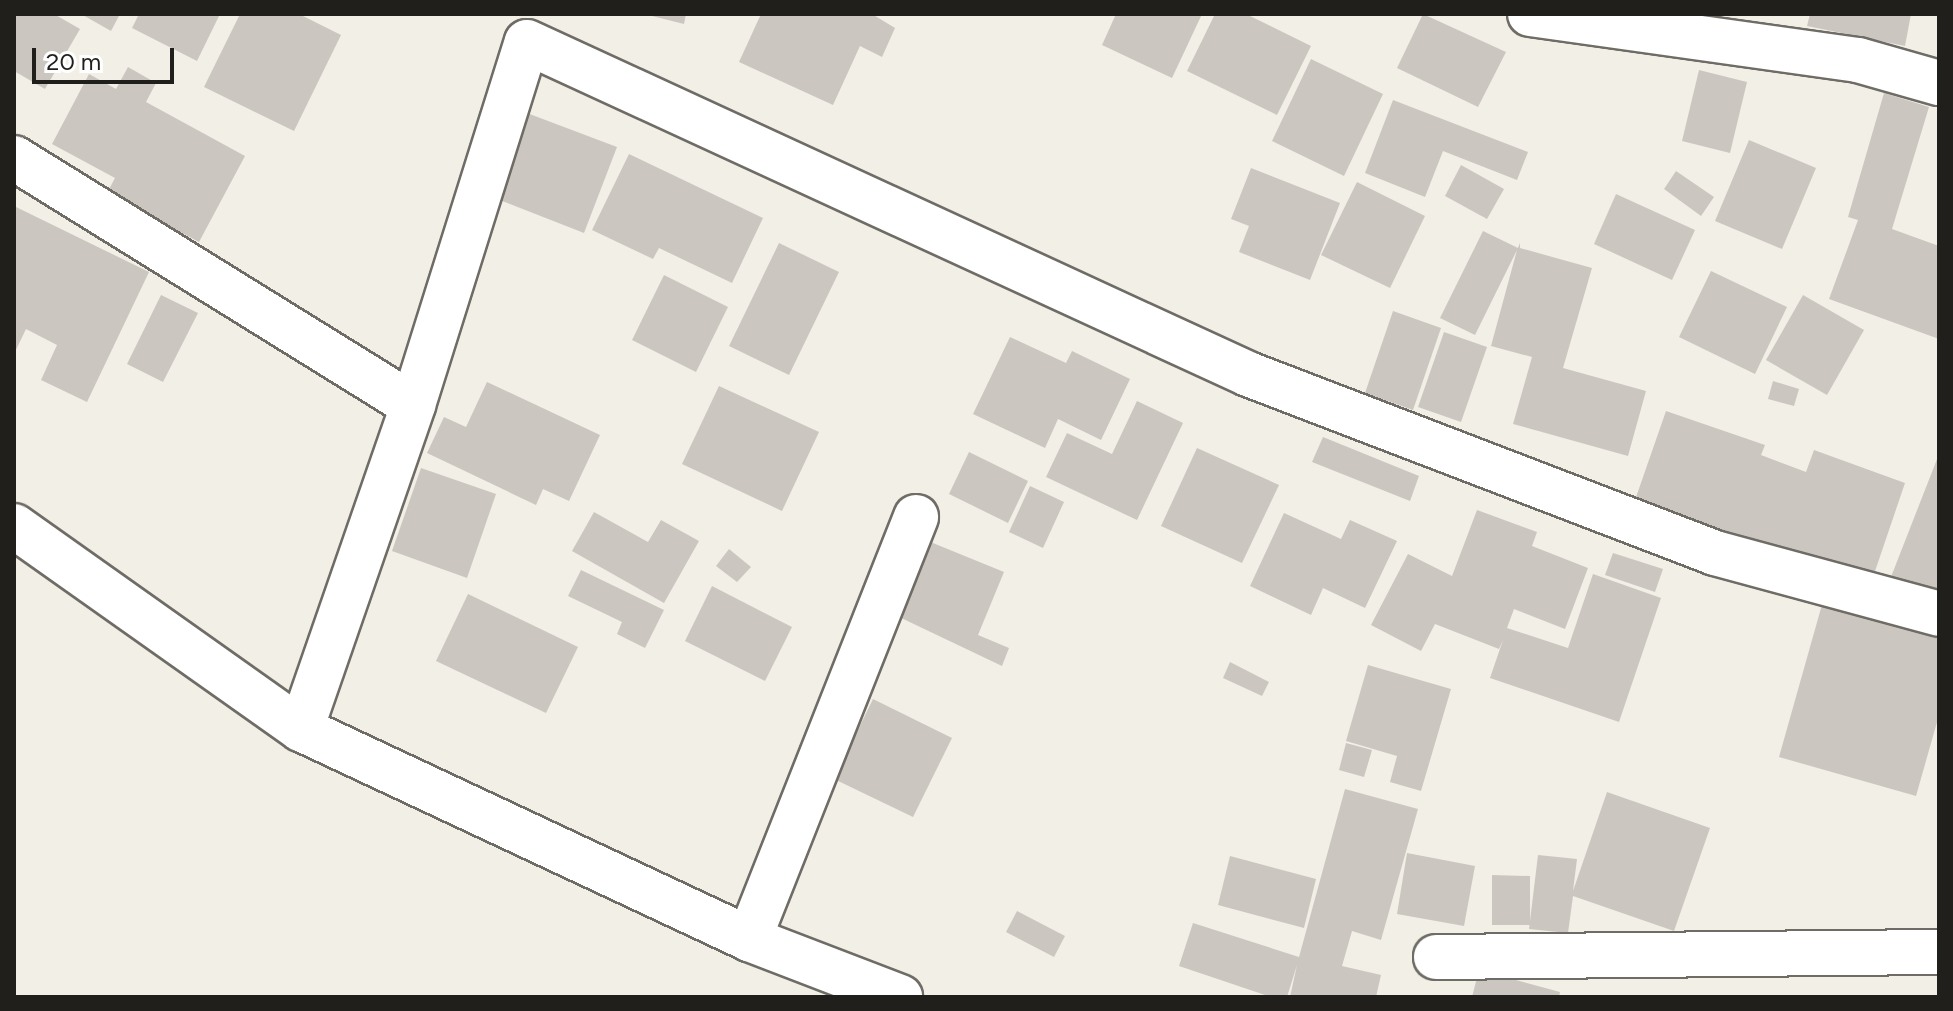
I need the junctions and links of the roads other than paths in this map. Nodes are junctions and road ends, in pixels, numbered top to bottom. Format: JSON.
{"nodes":[{"id":1,"x":1530,"y":14,"type":"edge"},
{"id":2,"x":1939,"y":83,"type":"edge"},
{"id":3,"x":14,"y":158,"type":"edge"},
{"id":4,"x":413,"y":405,"type":"junction"},
{"id":5,"x":916,"y":517,"type":"dead end"},
{"id":6,"x":14,"y":526,"type":"edge"},
{"id":7,"x":1939,"y":614,"type":"edge"},
{"id":8,"x":301,"y":729,"type":"junction"},
{"id":9,"x":749,"y":939,"type":"junction"},
{"id":10,"x":1939,"y":952,"type":"edge"},
{"id":11,"x":1436,"y":957,"type":"dead end"},
{"id":12,"x":900,"y":997,"type":"edge"}],
"edges":[{"from":1,"to":2,"type":"street"},
{"from":3,"to":4,"type":"street"},
{"from":4,"to":7,"type":"street"},
{"from":4,"to":8,"type":"street"},
{"from":5,"to":9,"type":"street"},
{"from":6,"to":8,"type":"street"},
{"from":8,"to":9,"type":"street"},
{"from":9,"to":12,"type":"street"},
{"from":10,"to":11,"type":"street"}]}
